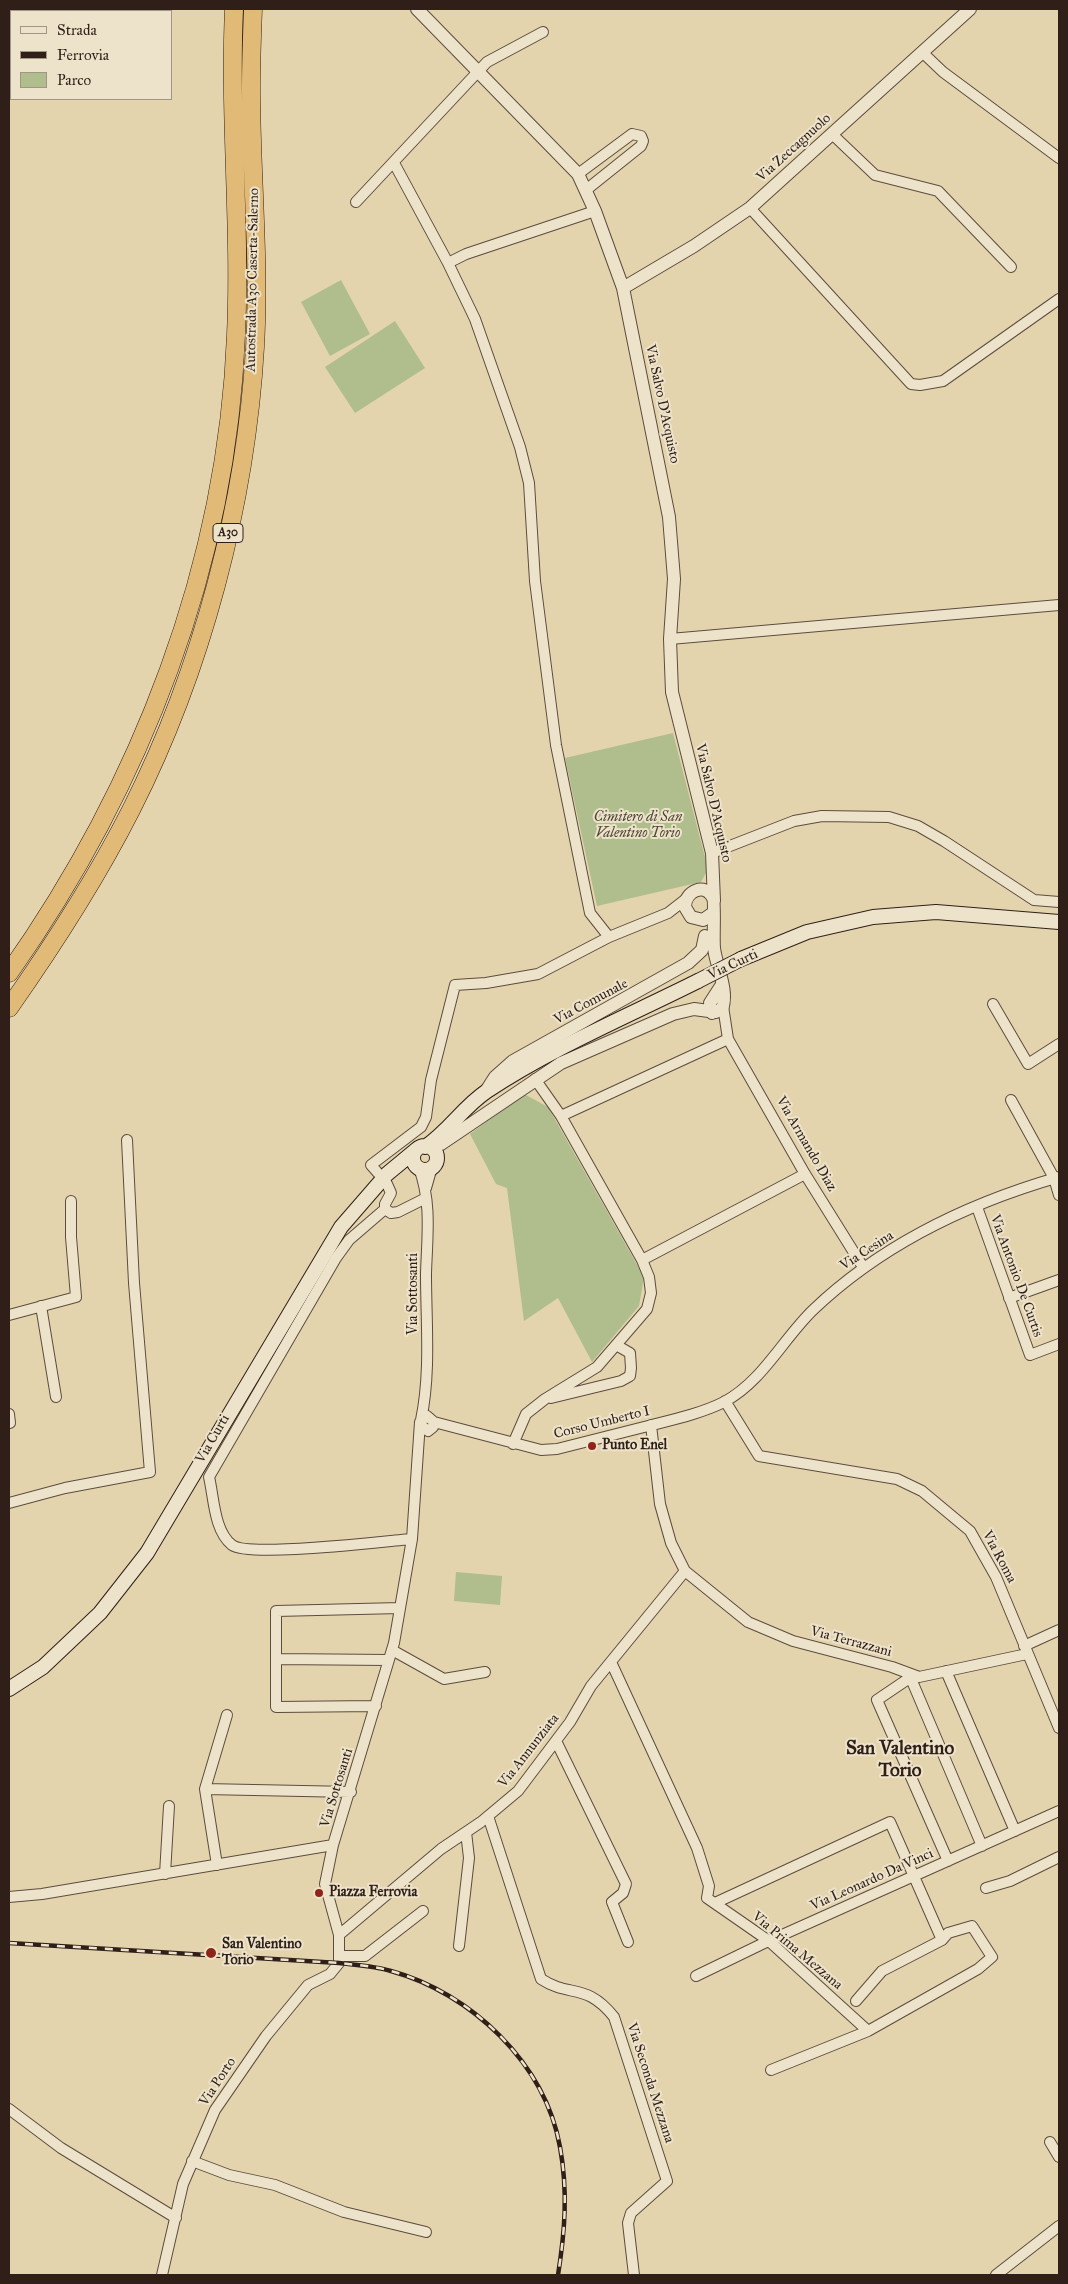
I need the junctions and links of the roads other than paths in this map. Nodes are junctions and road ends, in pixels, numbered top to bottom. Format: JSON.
{"nodes":[{"id":1,"x":234,"y":9,"type":"edge"},
{"id":2,"x":253,"y":9,"type":"edge"},
{"id":3,"x":417,"y":9,"type":"edge"},
{"id":4,"x":967,"y":10,"type":"edge"},
{"id":5,"x":542,"y":32,"type":"dead end"},
{"id":6,"x":922,"y":52,"type":"junction"},
{"id":7,"x":479,"y":71,"type":"junction"},
{"id":8,"x":832,"y":134,"type":"junction"},
{"id":9,"x":1059,"y":158,"type":"edge"},
{"id":10,"x":394,"y":163,"type":"junction"},
{"id":11,"x":578,"y":174,"type":"junction"},
{"id":12,"x":586,"y":190,"type":"junction"},
{"id":13,"x":356,"y":202,"type":"dead end"},
{"id":14,"x":750,"y":208,"type":"junction"},
{"id":15,"x":595,"y":211,"type":"junction"},
{"id":16,"x":448,"y":263,"type":"junction"},
{"id":17,"x":1011,"y":266,"type":"dead end"},
{"id":18,"x":623,"y":288,"type":"junction"},
{"id":19,"x":1059,"y":299,"type":"edge"},
{"id":20,"x":1059,"y":605,"type":"edge"},
{"id":21,"x":670,"y":640,"type":"junction"},
{"id":22,"x":712,"y":854,"type":"junction"},
{"id":23,"x":714,"y":875,"type":"junction"},
{"id":24,"x":699,"y":890,"type":"junction"},
{"id":25,"x":686,"y":899,"type":"junction"},
{"id":26,"x":1059,"y":902,"type":"edge"},
{"id":27,"x":714,"y":907,"type":"junction"},
{"id":28,"x":668,"y":913,"type":"junction"},
{"id":29,"x":691,"y":917,"type":"junction"},
{"id":30,"x":1059,"y":922,"type":"edge"},
{"id":31,"x":705,"y":936,"type":"junction"},
{"id":32,"x":609,"y":937,"type":"junction"},
{"id":33,"x":714,"y":950,"type":"junction"},
{"id":34,"x":9,"y":973,"type":"edge"},
{"id":35,"x":994,"y":1004,"type":"dead end"},
{"id":36,"x":9,"y":1008,"type":"edge"},
{"id":37,"x":718,"y":1009,"type":"junction"},
{"id":38,"x":727,"y":1036,"type":"junction"},
{"id":39,"x":1059,"y":1044,"type":"edge"},
{"id":40,"x":535,"y":1079,"type":"junction"},
{"id":41,"x":486,"y":1091,"type":"junction"},
{"id":42,"x":1011,"y":1100,"type":"dead end"},
{"id":43,"x":561,"y":1116,"type":"junction"},
{"id":44,"x":127,"y":1140,"type":"dead end"},
{"id":45,"x":420,"y":1148,"type":"junction"},
{"id":46,"x":432,"y":1156,"type":"junction"},
{"id":47,"x":395,"y":1167,"type":"junction"},
{"id":48,"x":378,"y":1173,"type":"dead end"},
{"id":49,"x":805,"y":1174,"type":"junction"},
{"id":50,"x":1056,"y":1177,"type":"edge"},
{"id":51,"x":387,"y":1184,"type":"dead end"},
{"id":52,"x":426,"y":1193,"type":"junction"},
{"id":53,"x":1059,"y":1195,"type":"edge"},
{"id":54,"x":70,"y":1201,"type":"dead end"},
{"id":55,"x":977,"y":1207,"type":"junction"},
{"id":56,"x":385,"y":1209,"type":"junction"},
{"id":57,"x":642,"y":1260,"type":"junction"},
{"id":58,"x":863,"y":1267,"type":"junction"},
{"id":59,"x":1059,"y":1280,"type":"edge"},
{"id":60,"x":1009,"y":1298,"type":"junction"},
{"id":61,"x":41,"y":1306,"type":"junction"},
{"id":62,"x":9,"y":1315,"type":"edge"},
{"id":63,"x":1059,"y":1344,"type":"edge"},
{"id":64,"x":616,"y":1345,"type":"junction"},
{"id":65,"x":56,"y":1397,"type":"dead end"},
{"id":66,"x":545,"y":1399,"type":"junction"},
{"id":67,"x":725,"y":1401,"type":"junction"},
{"id":68,"x":428,"y":1424,"type":"junction"},
{"id":69,"x":652,"y":1425,"type":"junction"},
{"id":70,"x":513,"y":1444,"type":"junction"},
{"id":71,"x":9,"y":1503,"type":"edge"},
{"id":72,"x":412,"y":1539,"type":"junction"},
{"id":73,"x":685,"y":1571,"type":"junction"},
{"id":74,"x":400,"y":1608,"type":"junction"},
{"id":75,"x":1059,"y":1630,"type":"edge"},
{"id":76,"x":1026,"y":1650,"type":"junction"},
{"id":77,"x":390,"y":1655,"type":"junction"},
{"id":78,"x":276,"y":1659,"type":"junction"},
{"id":79,"x":611,"y":1662,"type":"junction"},
{"id":80,"x":946,"y":1671,"type":"junction"},
{"id":81,"x":486,"y":1672,"type":"dead end"},
{"id":82,"x":910,"y":1675,"type":"junction"},
{"id":83,"x":9,"y":1689,"type":"edge"},
{"id":84,"x":376,"y":1706,"type":"junction"},
{"id":85,"x":227,"y":1715,"type":"dead end"},
{"id":86,"x":1059,"y":1728,"type":"edge"},
{"id":87,"x":556,"y":1741,"type":"junction"},
{"id":88,"x":205,"y":1789,"type":"junction"},
{"id":89,"x":350,"y":1792,"type":"junction"},
{"id":90,"x":169,"y":1806,"type":"dead end"},
{"id":91,"x":1059,"y":1811,"type":"edge"},
{"id":92,"x":488,"y":1816,"type":"junction"},
{"id":93,"x":1015,"y":1831,"type":"junction"},
{"id":94,"x":466,"y":1832,"type":"junction"},
{"id":95,"x":333,"y":1846,"type":"junction"},
{"id":96,"x":982,"y":1846,"type":"junction"},
{"id":97,"x":1059,"y":1857,"type":"edge"},
{"id":98,"x":948,"y":1861,"type":"junction"},
{"id":99,"x":217,"y":1865,"type":"junction"},
{"id":100,"x":165,"y":1874,"type":"junction"},
{"id":101,"x":913,"y":1876,"type":"junction"},
{"id":102,"x":986,"y":1888,"type":"dead end"},
{"id":103,"x":9,"y":1896,"type":"edge"},
{"id":104,"x":715,"y":1903,"type":"junction"},
{"id":105,"x":423,"y":1911,"type":"dead end"},
{"id":106,"x":339,"y":1935,"type":"junction"},
{"id":107,"x":942,"y":1940,"type":"junction"},
{"id":108,"x":769,"y":1941,"type":"junction"},
{"id":109,"x":628,"y":1942,"type":"dead end"},
{"id":110,"x":459,"y":1946,"type":"dead end"},
{"id":111,"x":340,"y":1960,"type":"junction"},
{"id":112,"x":696,"y":1976,"type":"dead end"},
{"id":113,"x":856,"y":2001,"type":"dead end"},
{"id":114,"x":868,"y":2031,"type":"junction"},
{"id":115,"x":772,"y":2070,"type":"dead end"},
{"id":116,"x":9,"y":2109,"type":"edge"},
{"id":117,"x":1050,"y":2142,"type":"dead end"},
{"id":118,"x":1059,"y":2157,"type":"edge"},
{"id":119,"x":192,"y":2161,"type":"junction"},
{"id":120,"x":176,"y":2218,"type":"junction"},
{"id":121,"x":1059,"y":2226,"type":"edge"},
{"id":122,"x":426,"y":2232,"type":"dead end"},
{"id":123,"x":162,"y":2275,"type":"edge"},
{"id":124,"x":634,"y":2275,"type":"edge"},
{"id":125,"x":996,"y":2275,"type":"edge"}],
"edges":[{"from":1,"to":34,"type":"highway","name":"Autostrada A30 Caserta-Salerno","number":"A30"},
{"from":2,"to":36,"type":"highway","name":"Autostrada A30 Caserta-Salerno","number":"A30"},
{"from":3,"to":7,"type":"street","name":"Via Salvo D'Acquisto"},
{"from":4,"to":6,"type":"street","name":"Via Zeccagnuolo"},
{"from":5,"to":7,"type":"street"},
{"from":6,"to":8,"type":"street","name":"Via Zeccagnuolo"},
{"from":6,"to":9,"type":"street"},
{"from":7,"to":10,"type":"street"},
{"from":7,"to":11,"type":"street","name":"Via Salvo D'Acquisto"},
{"from":8,"to":14,"type":"street","name":"Via Zeccagnuolo"},
{"from":8,"to":17,"type":"street"},
{"from":10,"to":13,"type":"street"},
{"from":10,"to":16,"type":"street"},
{"from":11,"to":12,"type":"street","name":"Via Salvo D'Acquisto"},
{"from":11,"to":12,"type":"street"},
{"from":12,"to":15,"type":"street","name":"Via Salvo D'Acquisto"},
{"from":14,"to":18,"type":"street","name":"Via Zeccagnuolo"},
{"from":14,"to":19,"type":"street"},
{"from":15,"to":16,"type":"street"},
{"from":15,"to":18,"type":"street","name":"Via Salvo D'Acquisto"},
{"from":16,"to":32,"type":"street"},
{"from":18,"to":21,"type":"street","name":"Via Salvo D'Acquisto"},
{"from":20,"to":21,"type":"street"},
{"from":21,"to":22,"type":"street","name":"Via Salvo D'Acquisto"},
{"from":22,"to":23,"type":"street","name":"Via Salvo D'Acquisto"},
{"from":22,"to":26,"type":"street"},
{"from":23,"to":24,"type":"street","name":"Via Salvo D'Acquisto"},
{"from":23,"to":27,"type":"street","name":"Via Salvo D'Acquisto"},
{"from":24,"to":25,"type":"street"},
{"from":24,"to":27,"type":"street"},
{"from":25,"to":28,"type":"street"},
{"from":25,"to":29,"type":"street"},
{"from":27,"to":29,"type":"street"},
{"from":27,"to":33,"type":"street"},
{"from":28,"to":29,"type":"street"},
{"from":28,"to":32,"type":"street"},
{"from":29,"to":31,"type":"street"},
{"from":30,"to":41,"type":"main road","name":"Via Curti","bridge":true},
{"from":31,"to":33,"type":"street"},
{"from":31,"to":41,"type":"street","name":"Via Comunale"},
{"from":32,"to":48,"type":"street"},
{"from":33,"to":37,"type":"street"},
{"from":35,"to":39,"type":"street"},
{"from":37,"to":38,"type":"street","name":"Via Armando Diaz"},
{"from":37,"to":40,"type":"street","name":"Via Curti"},
{"from":38,"to":43,"type":"street"},
{"from":38,"to":49,"type":"street","name":"Via Armando Diaz"},
{"from":40,"to":43,"type":"street"},
{"from":40,"to":46,"type":"street","name":"Via Curti"},
{"from":41,"to":46,"type":"main road","name":"Via Curti"},
{"from":42,"to":50,"type":"street"},
{"from":43,"to":57,"type":"street"},
{"from":44,"to":71,"type":"street"},
{"from":45,"to":46,"type":"main road","name":"Via Curti"},
{"from":45,"to":46,"type":"main road"},
{"from":45,"to":46,"type":"main road"},
{"from":45,"to":47,"type":"main road","name":"Via Curti"},
{"from":46,"to":47,"type":"main road"},
{"from":46,"to":52,"type":"street","name":"Via Sottosanti"},
{"from":47,"to":83,"type":"main road","name":"Via Curti"},
{"from":49,"to":57,"type":"street"},
{"from":49,"to":58,"type":"street","name":"Via Armando Diaz"},
{"from":50,"to":53,"type":"street"},
{"from":50,"to":55,"type":"street","name":"Via Cesina"},
{"from":51,"to":56,"type":"street"},
{"from":52,"to":56,"type":"street"},
{"from":52,"to":68,"type":"street","name":"Via Sottosanti"},
{"from":54,"to":61,"type":"street"},
{"from":55,"to":58,"type":"street","name":"Via Cesina"},
{"from":55,"to":60,"type":"street","name":"Via Antonio De Curtis"},
{"from":56,"to":72,"type":"street"},
{"from":57,"to":64,"type":"street"},
{"from":58,"to":67,"type":"street","name":"Via Cesina"},
{"from":59,"to":60,"type":"street"},
{"from":60,"to":63,"type":"street","name":"Via Antonio De Curtis"},
{"from":61,"to":62,"type":"street"},
{"from":61,"to":65,"type":"street"},
{"from":64,"to":66,"type":"street"},
{"from":64,"to":66,"type":"street"},
{"from":66,"to":70,"type":"street"},
{"from":67,"to":69,"type":"street","name":"Corso Umberto I"},
{"from":67,"to":76,"type":"street","name":"Via Roma"},
{"from":68,"to":70,"type":"street","name":"Corso Umberto I"},
{"from":68,"to":72,"type":"street","name":"Via Sottosanti"},
{"from":69,"to":70,"type":"street","name":"Corso Umberto I"},
{"from":69,"to":73,"type":"street"},
{"from":72,"to":74,"type":"street","name":"Via Sottosanti"},
{"from":73,"to":79,"type":"street","name":"Via Annunziata"},
{"from":73,"to":82,"type":"street","name":"Via Terrazzani"},
{"from":74,"to":77,"type":"street","name":"Via Sottosanti"},
{"from":74,"to":78,"type":"street"},
{"from":75,"to":76,"type":"street","name":"Via Terrazzani"},
{"from":76,"to":80,"type":"street","name":"Via Terrazzani"},
{"from":76,"to":86,"type":"street","name":"Via Roma"},
{"from":77,"to":78,"type":"street"},
{"from":77,"to":81,"type":"street"},
{"from":77,"to":84,"type":"street","name":"Via Sottosanti"},
{"from":78,"to":84,"type":"street"},
{"from":79,"to":87,"type":"street","name":"Via Annunziata"},
{"from":79,"to":104,"type":"street"},
{"from":80,"to":82,"type":"street","name":"Via Terrazzani"},
{"from":80,"to":93,"type":"street"},
{"from":82,"to":96,"type":"street"},
{"from":82,"to":98,"type":"street"},
{"from":84,"to":89,"type":"street","name":"Via Sottosanti"},
{"from":85,"to":88,"type":"street"},
{"from":87,"to":92,"type":"street","name":"Via Annunziata"},
{"from":87,"to":109,"type":"street"},
{"from":88,"to":89,"type":"street"},
{"from":88,"to":99,"type":"street"},
{"from":89,"to":95,"type":"street","name":"Via Sottosanti"},
{"from":90,"to":100,"type":"street"},
{"from":91,"to":93,"type":"street","name":"Via Leonardo Da Vinci"},
{"from":92,"to":94,"type":"street","name":"Via Annunziata"},
{"from":92,"to":124,"type":"street","name":"Via Seconda Mezzana"},
{"from":93,"to":96,"type":"street","name":"Via Leonardo Da Vinci"},
{"from":94,"to":106,"type":"street","name":"Via Annunziata"},
{"from":94,"to":110,"type":"street"},
{"from":95,"to":99,"type":"street","name":"Via Sottosanti"},
{"from":95,"to":106,"type":"street"},
{"from":96,"to":98,"type":"street","name":"Via Leonardo Da Vinci"},
{"from":97,"to":102,"type":"street"},
{"from":98,"to":101,"type":"street","name":"Via Leonardo Da Vinci"},
{"from":99,"to":100,"type":"street","name":"Via Sottosanti"},
{"from":100,"to":103,"type":"street","name":"Via Sottosanti"},
{"from":101,"to":104,"type":"street"},
{"from":101,"to":107,"type":"street"},
{"from":101,"to":108,"type":"street","name":"Via Leonardo Da Vinci"},
{"from":104,"to":108,"type":"street","name":"Via Prima Mezzana"},
{"from":105,"to":111,"type":"street"},
{"from":106,"to":111,"type":"street"},
{"from":107,"to":113,"type":"street"},
{"from":107,"to":114,"type":"street"},
{"from":108,"to":112,"type":"street","name":"Via Leonardo Da Vinci"},
{"from":108,"to":114,"type":"street","name":"Via Prima Mezzana"},
{"from":111,"to":119,"type":"street","name":"Via Porto"},
{"from":114,"to":115,"type":"street"},
{"from":116,"to":120,"type":"street"},
{"from":117,"to":118,"type":"street"},
{"from":119,"to":120,"type":"street","name":"Via Porto"},
{"from":119,"to":122,"type":"street"},
{"from":120,"to":123,"type":"street","name":"Via Porto"},
{"from":121,"to":125,"type":"street"}]}
